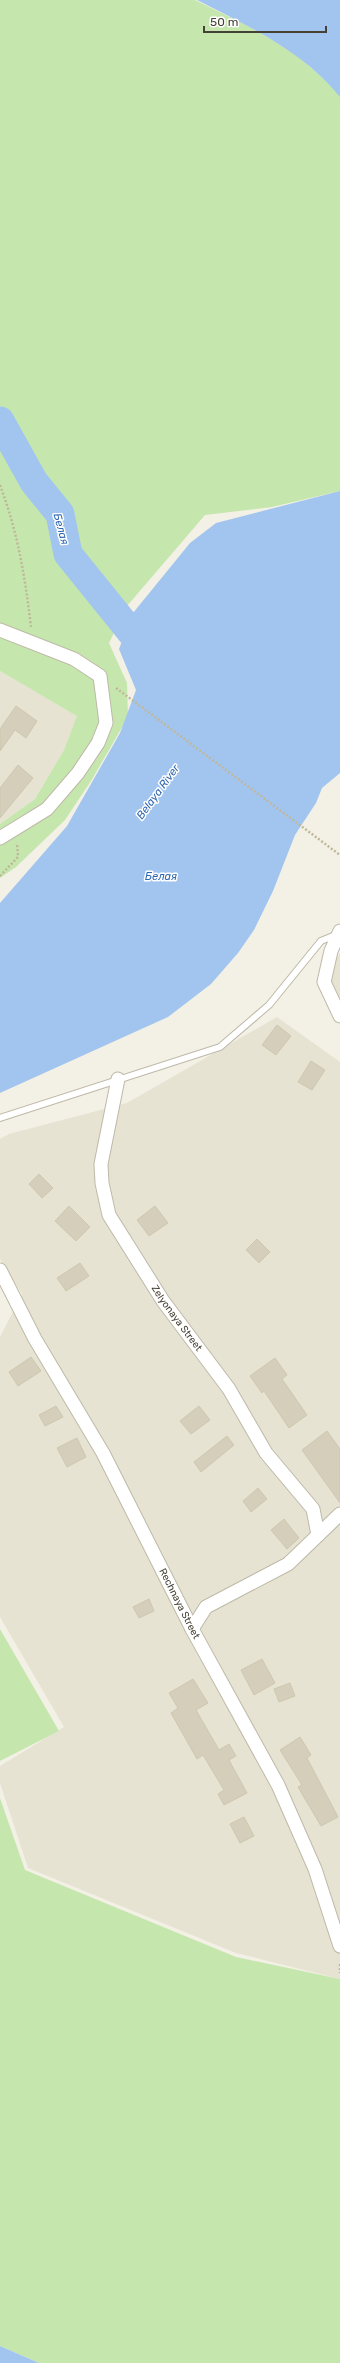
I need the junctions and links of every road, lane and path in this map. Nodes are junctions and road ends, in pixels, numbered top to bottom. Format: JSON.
{"nodes":[{"id":1,"x":0,"y":485,"type":"edge"},
{"id":2,"x":0,"y":630,"type":"edge"},
{"id":3,"x":30,"y":644,"type":"junction"},
{"id":4,"x":100,"y":676,"type":"junction"},
{"id":5,"x":14,"y":830,"type":"junction"},
{"id":6,"x":0,"y":838,"type":"edge"},
{"id":7,"x":340,"y":855,"type":"edge"},
{"id":8,"x":0,"y":876,"type":"edge"},
{"id":9,"x":339,"y":932,"type":"edge"},
{"id":10,"x":340,"y":1016,"type":"edge"},
{"id":11,"x":118,"y":1079,"type":"junction"},
{"id":12,"x":0,"y":1118,"type":"edge"},
{"id":13,"x":0,"y":1270,"type":"edge"},
{"id":14,"x":340,"y":1514,"type":"edge"},
{"id":15,"x":318,"y":1535,"type":"junction"},
{"id":16,"x":192,"y":1629,"type":"junction"},
{"id":17,"x":340,"y":1946,"type":"edge"},
{"id":18,"x":340,"y":1964,"type":"edge"},
{"id":19,"x":340,"y":1973,"type":"edge"}],
"edges":[{"from":1,"to":3,"type":"path"},
{"from":2,"to":3,"type":"street"},
{"from":3,"to":4,"type":"street"},
{"from":4,"to":5,"type":"street"},
{"from":4,"to":7,"type":"path"},
{"from":5,"to":6,"type":"street"},
{"from":5,"to":8,"type":"path"},
{"from":9,"to":10,"type":"street"},
{"from":9,"to":11,"type":"lane"},
{"from":11,"to":12,"type":"lane"},
{"from":11,"to":15,"type":"street","name":"Zelyonaya Street"},
{"from":13,"to":16,"type":"street","name":"Rechnaya Street"},
{"from":14,"to":15,"type":"street"},
{"from":15,"to":16,"type":"street"},
{"from":16,"to":17,"type":"street","name":"Rechnaya Street"},
{"from":18,"to":19,"type":"path"}]}
